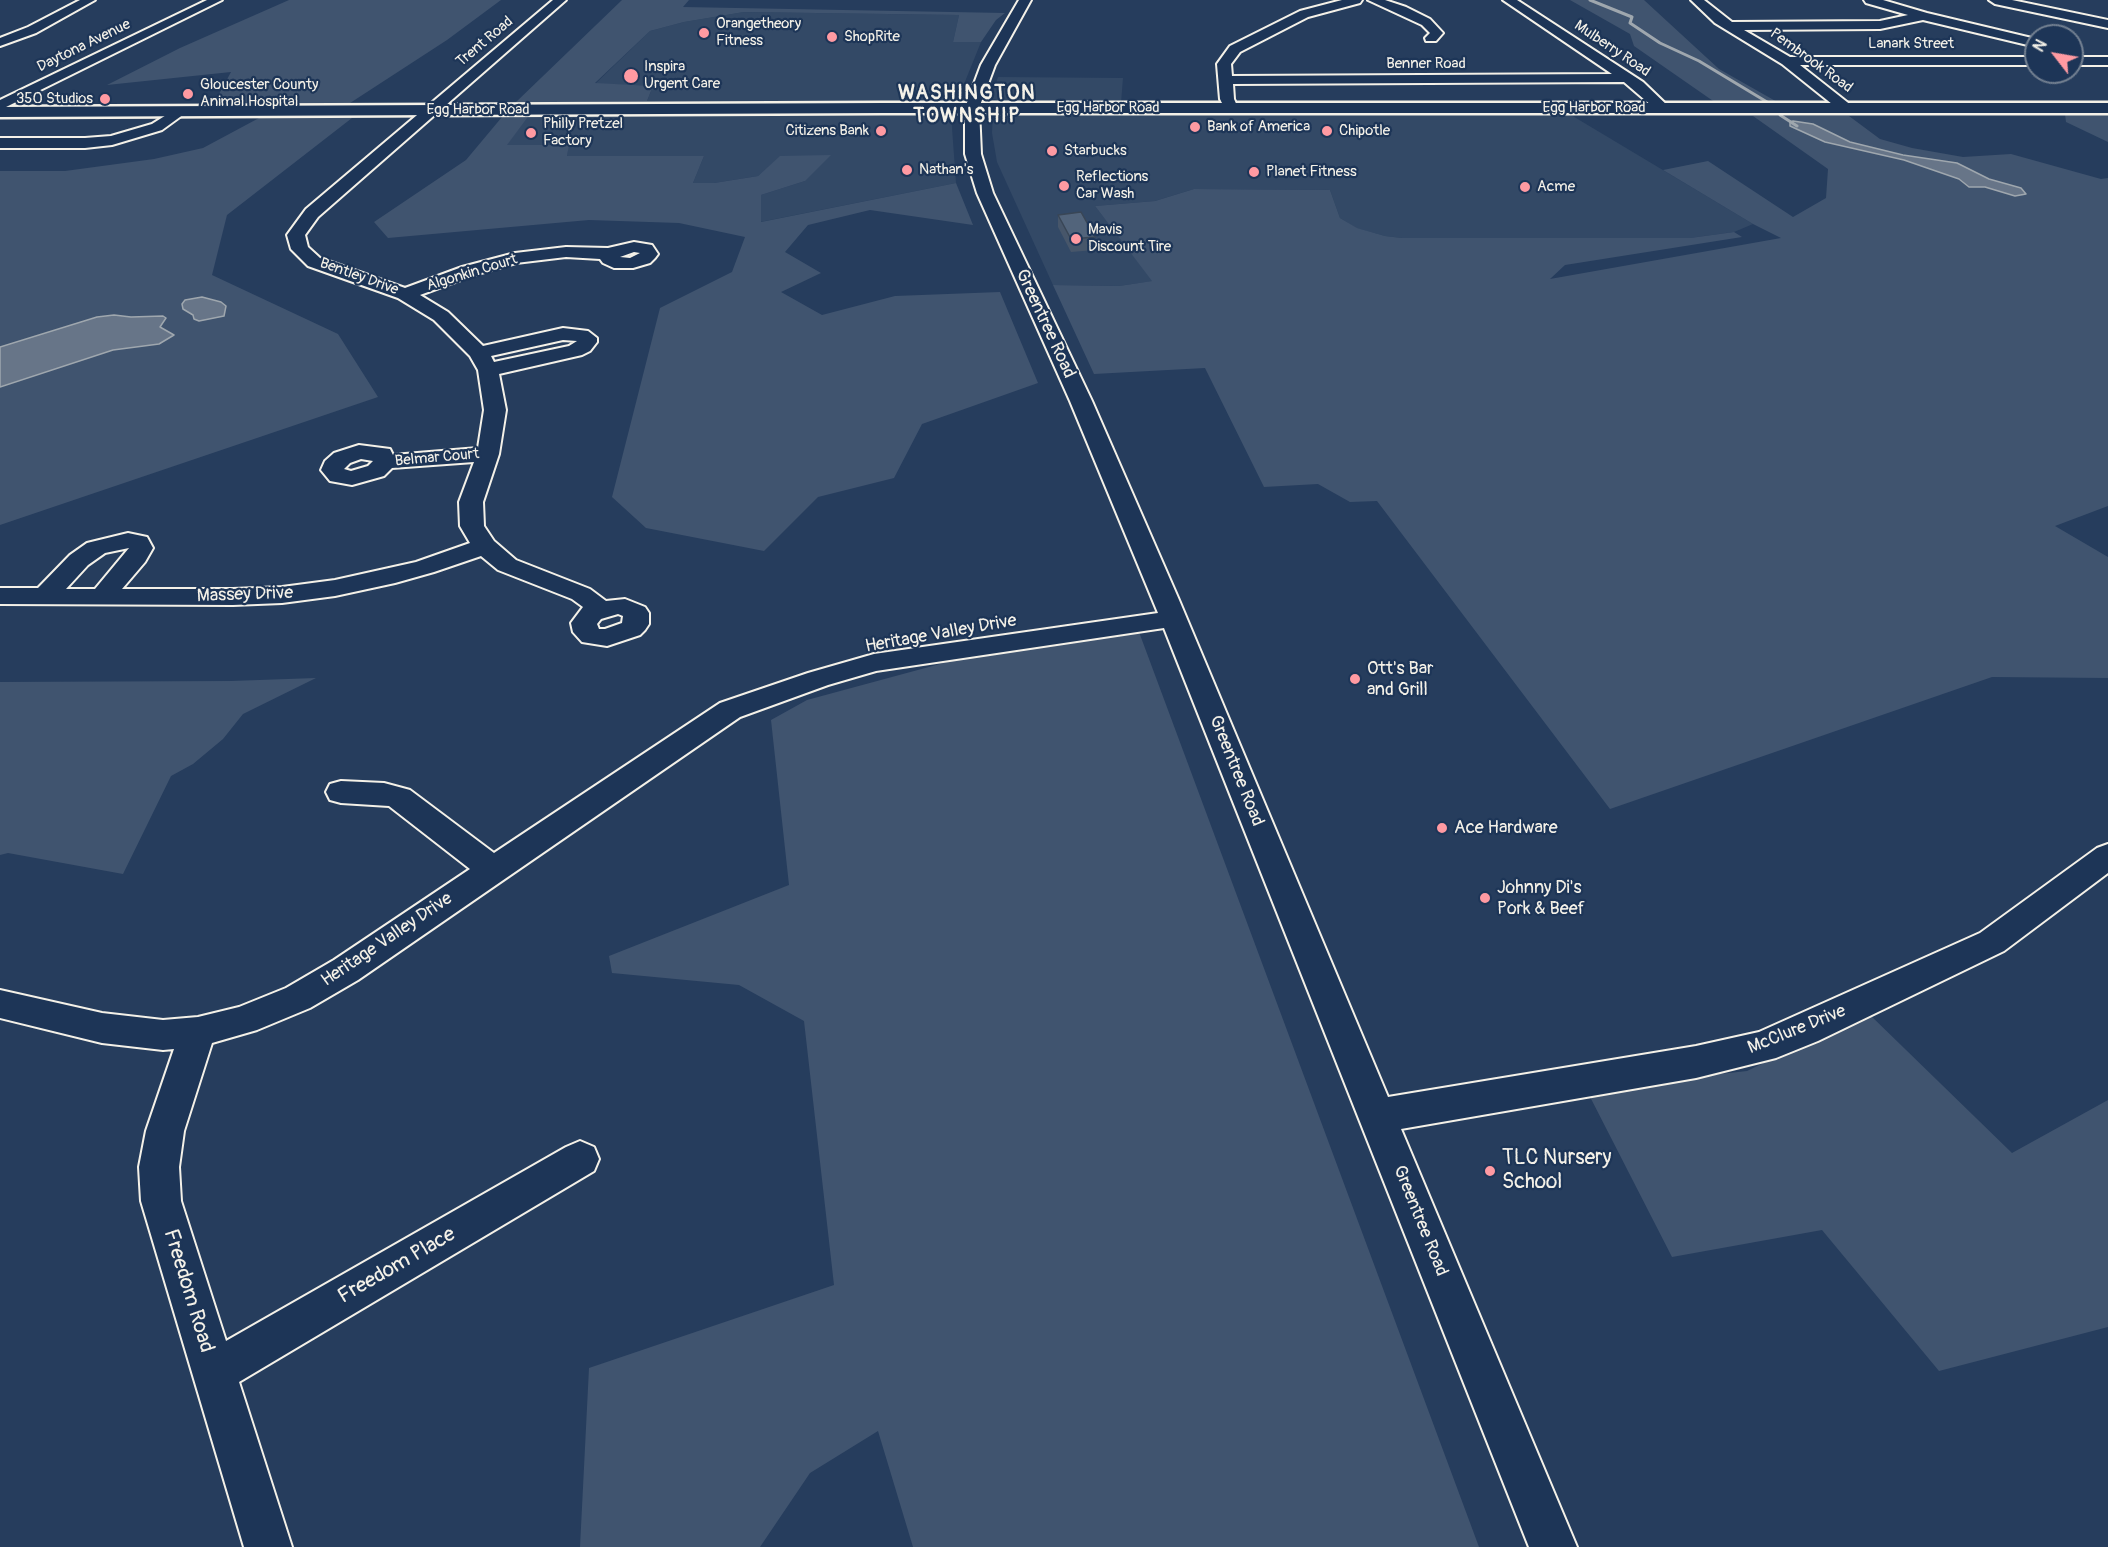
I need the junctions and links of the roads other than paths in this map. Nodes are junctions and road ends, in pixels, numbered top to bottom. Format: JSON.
{"nodes":[{"id":1,"x":89,"y":0,"type":"edge"},
{"id":2,"x":216,"y":0,"type":"edge"},
{"id":3,"x":560,"y":0,"type":"edge"},
{"id":4,"x":1025,"y":0,"type":"edge"},
{"id":5,"x":1356,"y":0,"type":"edge"},
{"id":6,"x":1374,"y":0,"type":"edge"},
{"id":7,"x":1509,"y":0,"type":"edge"},
{"id":8,"x":1697,"y":0,"type":"edge"},
{"id":9,"x":1870,"y":0,"type":"edge"},
{"id":10,"x":1995,"y":0,"type":"edge"},
{"id":11,"x":2071,"y":2,"type":"dead end"},
{"id":12,"x":2047,"y":11,"type":"junction"},
{"id":13,"x":1923,"y":16,"type":"junction"},
{"id":14,"x":2108,"y":24,"type":"edge"},
{"id":15,"x":1728,"y":26,"type":"junction"},
{"id":16,"x":1431,"y":38,"type":"dead end"},
{"id":17,"x":2024,"y":40,"type":"edge"},
{"id":18,"x":0,"y":42,"type":"edge"},
{"id":19,"x":1787,"y":61,"type":"junction"},
{"id":20,"x":2024,"y":61,"type":"edge"},
{"id":21,"x":2084,"y":61,"type":"edge"},
{"id":22,"x":2108,"y":61,"type":"edge"},
{"id":23,"x":1626,"y":78,"type":"junction"},
{"id":24,"x":1225,"y":80,"type":"junction"},
{"id":25,"x":0,"y":106,"type":"edge"},
{"id":26,"x":972,"y":108,"type":"junction"},
{"id":27,"x":1230,"y":108,"type":"junction"},
{"id":28,"x":2108,"y":108,"type":"edge"},
{"id":29,"x":1664,"y":109,"type":"junction"},
{"id":30,"x":1847,"y":109,"type":"junction"},
{"id":31,"x":430,"y":110,"type":"junction"},
{"id":32,"x":179,"y":111,"type":"junction"},
{"id":33,"x":0,"y":112,"type":"edge"},
{"id":34,"x":0,"y":143,"type":"edge"},
{"id":35,"x":611,"y":254,"type":"dead end"},
{"id":36,"x":405,"y":294,"type":"junction"},
{"id":37,"x":489,"y":454,"type":"junction"},
{"id":38,"x":386,"y":462,"type":"dead end"},
{"id":39,"x":484,"y":546,"type":"junction"},
{"id":40,"x":0,"y":596,"type":"edge"},
{"id":41,"x":45,"y":596,"type":"junction"},
{"id":42,"x":102,"y":596,"type":"junction"},
{"id":43,"x":599,"y":609,"type":"dead end"},
{"id":44,"x":1169,"y":609,"type":"junction"},
{"id":45,"x":341,"y":792,"type":"dead end"},
{"id":46,"x":2108,"y":856,"type":"edge"},
{"id":47,"x":492,"y":869,"type":"junction"},
{"id":48,"x":0,"y":1004,"type":"edge"},
{"id":49,"x":198,"y":1032,"type":"junction"},
{"id":50,"x":1377,"y":1116,"type":"junction"},
{"id":51,"x":580,"y":1159,"type":"dead end"},
{"id":52,"x":214,"y":1372,"type":"junction"},
{"id":53,"x":268,"y":1547,"type":"edge"},
{"id":54,"x":1552,"y":1547,"type":"edge"}],
"edges":[{"from":1,"to":18,"type":"street"},
{"from":2,"to":25,"type":"street","name":"Daytona Avenue"},
{"from":3,"to":31,"type":"street","name":"Trent Road"},
{"from":4,"to":26,"type":"street","name":"Greentree Road"},
{"from":5,"to":24,"type":"street"},
{"from":6,"to":16,"type":"street"},
{"from":7,"to":23,"type":"street","name":"Mulberry Road"},
{"from":8,"to":15,"type":"street","name":"Pembrook Road"},
{"from":9,"to":13,"type":"street"},
{"from":10,"to":12,"type":"street"},
{"from":11,"to":12,"type":"street"},
{"from":12,"to":14,"type":"street"},
{"from":13,"to":15,"type":"street"},
{"from":13,"to":17,"type":"street"},
{"from":15,"to":19,"type":"street","name":"Pembrook Road"},
{"from":19,"to":20,"type":"street","name":"Lanark Street"},
{"from":19,"to":30,"type":"street","name":"Pembrook Road"},
{"from":21,"to":22,"type":"street"},
{"from":23,"to":24,"type":"street","name":"Benner Road"},
{"from":23,"to":29,"type":"street","name":"Mulberry Road"},
{"from":24,"to":27,"type":"street"},
{"from":26,"to":27,"type":"main road","name":"Egg Harbor Road"},
{"from":26,"to":31,"type":"main road","name":"Egg Harbor Road"},
{"from":26,"to":44,"type":"street","name":"Greentree Road"},
{"from":27,"to":29,"type":"main road","name":"Egg Harbor Road"},
{"from":28,"to":30,"type":"main road","name":"Egg Harbor Road"},
{"from":29,"to":30,"type":"main road","name":"Egg Harbor Road"},
{"from":31,"to":32,"type":"main road","name":"Egg Harbor Road"},
{"from":31,"to":36,"type":"street","name":"Bentley Drive"},
{"from":32,"to":33,"type":"main road","name":"Egg Harbor Road"},
{"from":32,"to":34,"type":"street"},
{"from":35,"to":36,"type":"street","name":"Algonkin Court"},
{"from":36,"to":37,"type":"street","name":"Bentley Drive"},
{"from":37,"to":38,"type":"street","name":"Belmar Court"},
{"from":37,"to":39,"type":"street","name":"Bentley Drive"},
{"from":39,"to":42,"type":"street","name":"Massey Drive"},
{"from":39,"to":43,"type":"street","name":"Bentley Drive"},
{"from":40,"to":41,"type":"street","name":"Massey Drive"},
{"from":41,"to":42,"type":"street","name":"Massey Drive"},
{"from":41,"to":42,"type":"street"},
{"from":44,"to":47,"type":"street","name":"Heritage Valley Drive"},
{"from":44,"to":50,"type":"street","name":"Greentree Road"},
{"from":45,"to":47,"type":"street"},
{"from":46,"to":50,"type":"street","name":"McClure Drive"},
{"from":47,"to":49,"type":"street","name":"Heritage Valley Drive"},
{"from":48,"to":49,"type":"street","name":"Heritage Valley Drive"},
{"from":49,"to":52,"type":"street","name":"Freedom Road"},
{"from":50,"to":54,"type":"street","name":"Greentree Road"},
{"from":51,"to":52,"type":"street","name":"Freedom Place"},
{"from":52,"to":53,"type":"street","name":"Freedom Road"}]}
